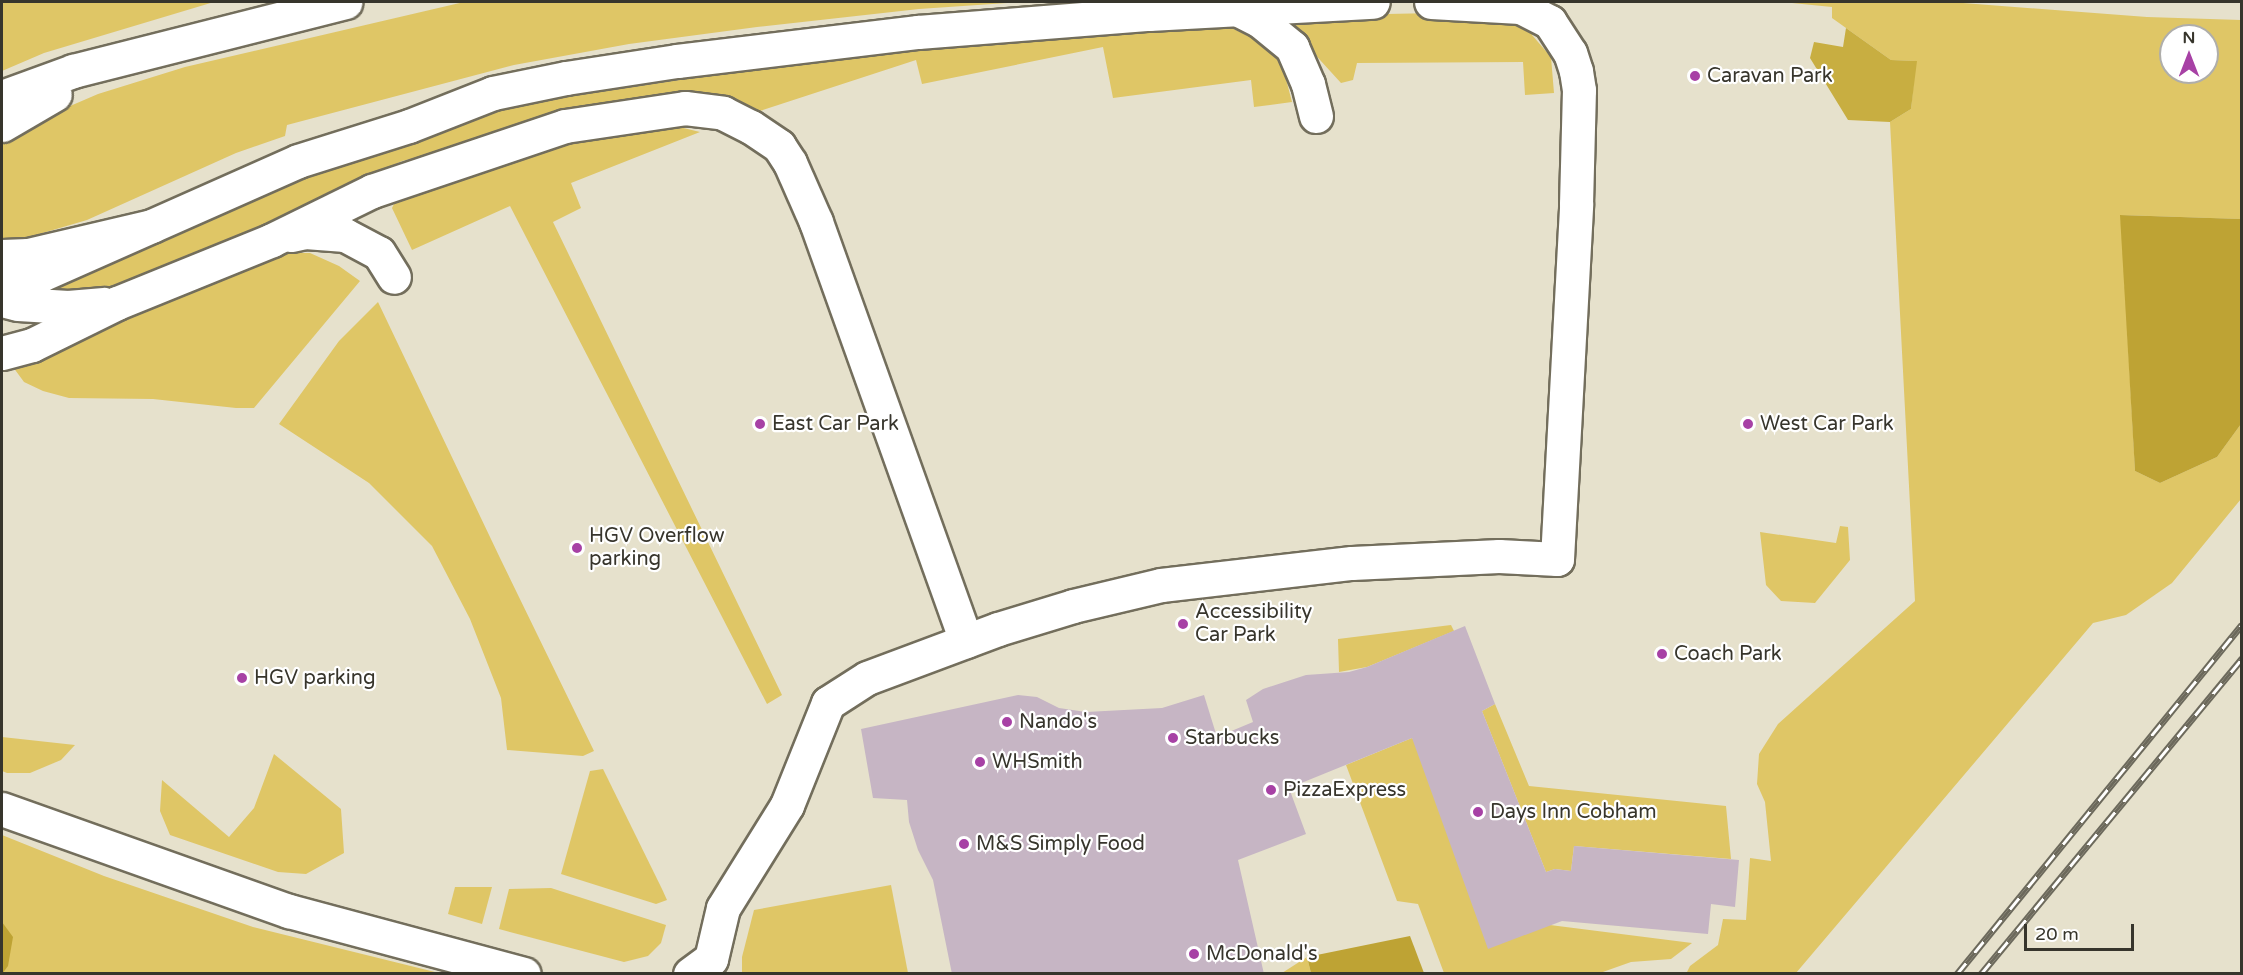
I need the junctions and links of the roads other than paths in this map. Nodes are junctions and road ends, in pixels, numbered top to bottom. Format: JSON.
{"nodes":[{"id":1,"x":345,"y":2,"type":"edge"},
{"id":2,"x":1372,"y":2,"type":"edge"},
{"id":3,"x":1431,"y":2,"type":"edge"},
{"id":4,"x":1235,"y":8,"type":"junction"},
{"id":5,"x":132,"y":57,"type":"junction"},
{"id":6,"x":2,"y":97,"type":"edge"},
{"id":7,"x":1316,"y":116,"type":"dead end"},
{"id":8,"x":2,"y":125,"type":"edge"},
{"id":9,"x":152,"y":226,"type":"junction"},
{"id":10,"x":272,"y":240,"type":"junction"},
{"id":11,"x":2,"y":256,"type":"edge"},
{"id":12,"x":394,"y":277,"type":"dead end"},
{"id":13,"x":2,"y":289,"type":"edge"},
{"id":14,"x":2,"y":300,"type":"edge"},
{"id":15,"x":117,"y":303,"type":"junction"},
{"id":16,"x":2,"y":353,"type":"edge"},
{"id":17,"x":966,"y":641,"type":"junction"},
{"id":18,"x":2,"y":809,"type":"edge"},
{"id":19,"x":524,"y":974,"type":"edge"},
{"id":20,"x":690,"y":974,"type":"edge"}],
"edges":[{"from":1,"to":5,"type":"main road"},
{"from":2,"to":4,"type":"main road"},
{"from":3,"to":17,"type":"main road"},
{"from":4,"to":7,"type":"main road"},
{"from":4,"to":9,"type":"main road"},
{"from":5,"to":6,"type":"main road"},
{"from":5,"to":8,"type":"main road"},
{"from":9,"to":11,"type":"main road"},
{"from":9,"to":13,"type":"main road"},
{"from":10,"to":12,"type":"main road"},
{"from":10,"to":15,"type":"main road"},
{"from":10,"to":17,"type":"main road"},
{"from":14,"to":15,"type":"main road"},
{"from":15,"to":16,"type":"main road"},
{"from":17,"to":20,"type":"main road"},
{"from":18,"to":19,"type":"main road"}]}
